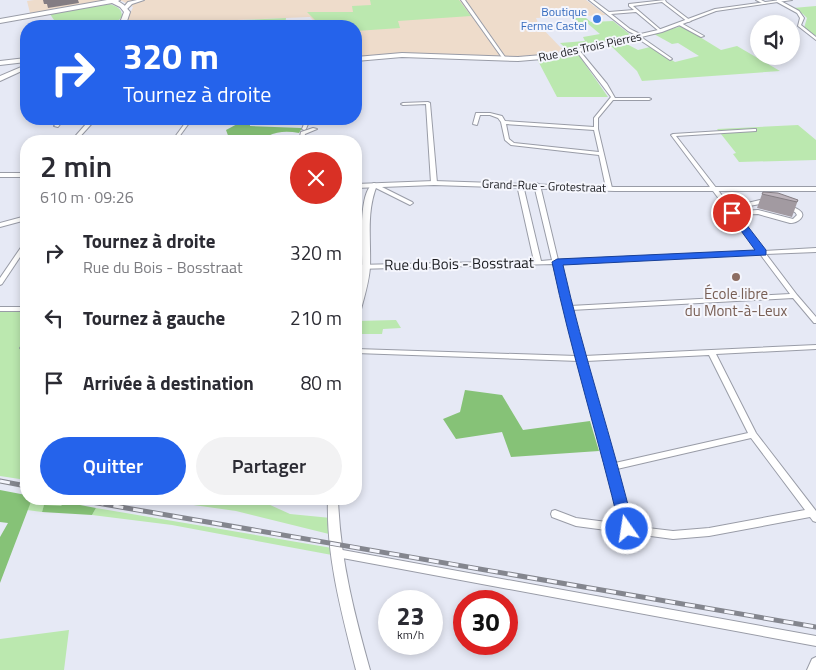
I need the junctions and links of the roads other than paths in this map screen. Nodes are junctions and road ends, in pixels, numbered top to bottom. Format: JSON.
{"nodes":[{"id":1,"x":111,"y":0,"type":"edge"},
{"id":2,"x":142,"y":0,"type":"edge"},
{"id":3,"x":463,"y":0,"type":"edge"},
{"id":4,"x":591,"y":0,"type":"edge"},
{"id":5,"x":663,"y":0,"type":"edge"},
{"id":6,"x":758,"y":0,"type":"edge"},
{"id":7,"x":790,"y":0,"type":"edge"},
{"id":8,"x":778,"y":1,"type":"edge"},
{"id":9,"x":765,"y":3,"type":"junction"},
{"id":10,"x":125,"y":8,"type":"junction"},
{"id":11,"x":638,"y":11,"type":"junction"},
{"id":12,"x":609,"y":13,"type":"junction"},
{"id":13,"x":0,"y":20,"type":"edge"},
{"id":14,"x":122,"y":20,"type":"edge"},
{"id":15,"x":123,"y":20,"type":"edge"},
{"id":16,"x":689,"y":21,"type":"junction"},
{"id":17,"x":680,"y":24,"type":"junction"},
{"id":18,"x":660,"y":31,"type":"junction"},
{"id":19,"x":702,"y":34,"type":"dead end"},
{"id":20,"x":639,"y":37,"type":"junction"},
{"id":21,"x":815,"y":38,"type":"edge"},
{"id":22,"x":578,"y":51,"type":"junction"},
{"id":23,"x":362,"y":58,"type":"edge"},
{"id":24,"x":504,"y":58,"type":"junction"},
{"id":25,"x":670,"y":59,"type":"dead end"},
{"id":26,"x":20,"y":61,"type":"edge"},
{"id":27,"x":0,"y":63,"type":"edge"},
{"id":28,"x":20,"y":70,"type":"edge"},
{"id":29,"x":0,"y":79,"type":"edge"},
{"id":30,"x":612,"y":99,"type":"junction"},
{"id":31,"x":650,"y":100,"type":"dead end"},
{"id":32,"x":403,"y":104,"type":"dead end"},
{"id":33,"x":503,"y":122,"type":"junction"},
{"id":34,"x":475,"y":124,"type":"dead end"},
{"id":35,"x":88,"y":125,"type":"edge"},
{"id":36,"x":306,"y":125,"type":"edge"},
{"id":37,"x":304,"y":129,"type":"dead end"},
{"id":38,"x":316,"y":129,"type":"dead end"},
{"id":39,"x":596,"y":129,"type":"junction"},
{"id":40,"x":754,"y":130,"type":"dead end"},
{"id":41,"x":78,"y":135,"type":"edge"},
{"id":42,"x":302,"y":135,"type":"edge"},
{"id":43,"x":600,"y":154,"type":"junction"},
{"id":44,"x":0,"y":175,"type":"edge"},
{"id":45,"x":20,"y":175,"type":"edge"},
{"id":46,"x":434,"y":183,"type":"junction"},
{"id":47,"x":374,"y":185,"type":"junction"},
{"id":48,"x":520,"y":185,"type":"junction"},
{"id":49,"x":362,"y":186,"type":"edge"},
{"id":50,"x":537,"y":186,"type":"junction"},
{"id":51,"x":609,"y":188,"type":"junction"},
{"id":52,"x":816,"y":189,"type":"edge"},
{"id":53,"x":714,"y":190,"type":"junction"},
{"id":54,"x":410,"y":203,"type":"dead end"},
{"id":55,"x":756,"y":203,"type":"junction"},
{"id":56,"x":740,"y":212,"type":"junction"},
{"id":57,"x":752,"y":212,"type":"junction"},
{"id":58,"x":732,"y":213,"type":"junction"},
{"id":59,"x":20,"y":220,"type":"edge"},
{"id":60,"x":0,"y":226,"type":"edge"},
{"id":61,"x":362,"y":238,"type":"edge"},
{"id":62,"x":365,"y":239,"type":"junction"},
{"id":63,"x":816,"y":250,"type":"edge"},
{"id":64,"x":762,"y":252,"type":"junction"},
{"id":65,"x":20,"y":253,"type":"edge"},
{"id":66,"x":557,"y":262,"type":"junction"},
{"id":67,"x":538,"y":263,"type":"junction"},
{"id":68,"x":362,"y":266,"type":"edge"},
{"id":69,"x":366,"y":266,"type":"junction"},
{"id":70,"x":0,"y":283,"type":"edge"},
{"id":71,"x":362,"y":285,"type":"edge"},
{"id":72,"x":795,"y":296,"type":"junction"},
{"id":73,"x":567,"y":308,"type":"junction"},
{"id":74,"x":0,"y":309,"type":"edge"},
{"id":75,"x":20,"y":309,"type":"edge"},
{"id":76,"x":816,"y":321,"type":"edge"},
{"id":77,"x":816,"y":347,"type":"edge"},
{"id":78,"x":362,"y":351,"type":"edge"},
{"id":79,"x":712,"y":353,"type":"junction"},
{"id":80,"x":582,"y":359,"type":"junction"},
{"id":81,"x":753,"y":435,"type":"junction"},
{"id":82,"x":612,"y":467,"type":"junction"},
{"id":83,"x":333,"y":505,"type":"edge"},
{"id":84,"x":555,"y":514,"type":"dead end"},
{"id":85,"x":814,"y":516,"type":"edge"},
{"id":86,"x":627,"y":529,"type":"junction"},
{"id":87,"x":337,"y":553,"type":"junction"},
{"id":88,"x":816,"y":641,"type":"edge"},
{"id":89,"x":816,"y":662,"type":"edge"},
{"id":90,"x":363,"y":670,"type":"edge"},
{"id":91,"x":812,"y":670,"type":"edge"}],
"edges":[{"from":1,"to":10,"type":"main road"},
{"from":1,"to":13,"type":"main road"},
{"from":1,"to":13,"type":"main road"},
{"from":1,"to":14,"type":"main road"},
{"from":2,"to":10,"type":"street"},
{"from":3,"to":24,"type":"street"},
{"from":4,"to":12,"type":"street"},
{"from":5,"to":11,"type":"street"},
{"from":5,"to":16,"type":"street"},
{"from":6,"to":9,"type":"street"},
{"from":7,"to":8,"type":"street","name":"Rue des Trois Pierres"},
{"from":8,"to":9,"type":"street","name":"Rue des Trois Pierres"},
{"from":8,"to":21,"type":"street"},
{"from":9,"to":16,"type":"street","name":"Rue des Trois Pierres"},
{"from":10,"to":15,"type":"main road"},
{"from":11,"to":12,"type":"street"},
{"from":11,"to":18,"type":"street"},
{"from":12,"to":20,"type":"street"},
{"from":16,"to":17,"type":"street","name":"Rue des Trois Pierres"},
{"from":17,"to":18,"type":"street","name":"Rue des Trois Pierres"},
{"from":17,"to":19,"type":"street"},
{"from":18,"to":20,"type":"street","name":"Rue des Trois Pierres"},
{"from":20,"to":22,"type":"street","name":"Rue des Trois Pierres"},
{"from":20,"to":25,"type":"street"},
{"from":22,"to":24,"type":"street","name":"Rue des Trois Pierres"},
{"from":22,"to":30,"type":"street"},
{"from":23,"to":24,"type":"street","name":"Rue des Trois Pierres"},
{"from":26,"to":27,"type":"street"},
{"from":28,"to":29,"type":"main road"},
{"from":30,"to":31,"type":"street"},
{"from":30,"to":39,"type":"street"},
{"from":32,"to":46,"type":"street"},
{"from":33,"to":34,"type":"street"},
{"from":33,"to":39,"type":"street"},
{"from":33,"to":43,"type":"street"},
{"from":35,"to":41,"type":"street"},
{"from":36,"to":37,"type":"street"},
{"from":38,"to":42,"type":"street"},
{"from":39,"to":43,"type":"street"},
{"from":40,"to":53,"type":"street"},
{"from":43,"to":51,"type":"street"},
{"from":44,"to":45,"type":"main road"},
{"from":46,"to":47,"type":"main road","name":"Grand-Rue - Grotestraat"},
{"from":46,"to":48,"type":"main road","name":"Grand-Rue - Grotestraat"},
{"from":47,"to":49,"type":"main road","name":"Grand-Rue - Grotestraat"},
{"from":47,"to":54,"type":"street","name":"Grand-Rue - Grotestraat"},
{"from":47,"to":62,"type":"street"},
{"from":48,"to":50,"type":"main road","name":"Grand-Rue - Grotestraat"},
{"from":48,"to":67,"type":"street"},
{"from":50,"to":51,"type":"main road","name":"Grand-Rue - Grotestraat"},
{"from":50,"to":66,"type":"street"},
{"from":51,"to":53,"type":"main road","name":"Grand-Rue - Grotestraat"},
{"from":52,"to":53,"type":"main road","name":"Grand-Rue - Grotestraat"},
{"from":53,"to":58,"type":"street"},
{"from":55,"to":56,"type":"street"},
{"from":55,"to":57,"type":"street"},
{"from":55,"to":57,"type":"street"},
{"from":56,"to":57,"type":"street"},
{"from":56,"to":58,"type":"street"},
{"from":58,"to":64,"type":"street"},
{"from":59,"to":60,"type":"street"},
{"from":61,"to":62,"type":"street"},
{"from":62,"to":69,"type":"street"},
{"from":63,"to":64,"type":"street","name":"Rue du Bois - Bosstraat"},
{"from":64,"to":66,"type":"street","name":"Rue du Bois - Bosstraat"},
{"from":64,"to":72,"type":"street"},
{"from":65,"to":70,"type":"street"},
{"from":66,"to":67,"type":"street","name":"Rue du Bois - Bosstraat"},
{"from":66,"to":73,"type":"street"},
{"from":67,"to":69,"type":"street","name":"Rue du Bois - Bosstraat"},
{"from":68,"to":69,"type":"street","name":"Rue du Bois - Bosstraat"},
{"from":69,"to":71,"type":"street"},
{"from":72,"to":73,"type":"street"},
{"from":72,"to":76,"type":"street"},
{"from":73,"to":80,"type":"street"},
{"from":74,"to":75,"type":"street"},
{"from":77,"to":79,"type":"street"},
{"from":78,"to":80,"type":"street"},
{"from":79,"to":80,"type":"street"},
{"from":79,"to":81,"type":"street"},
{"from":80,"to":82,"type":"street"},
{"from":81,"to":82,"type":"street"},
{"from":81,"to":85,"type":"street"},
{"from":82,"to":86,"type":"street"},
{"from":83,"to":87,"type":"street"},
{"from":84,"to":86,"type":"street"},
{"from":85,"to":86,"type":"street"},
{"from":87,"to":88,"type":"street"},
{"from":87,"to":90,"type":"street"},
{"from":89,"to":91,"type":"street"}]}
